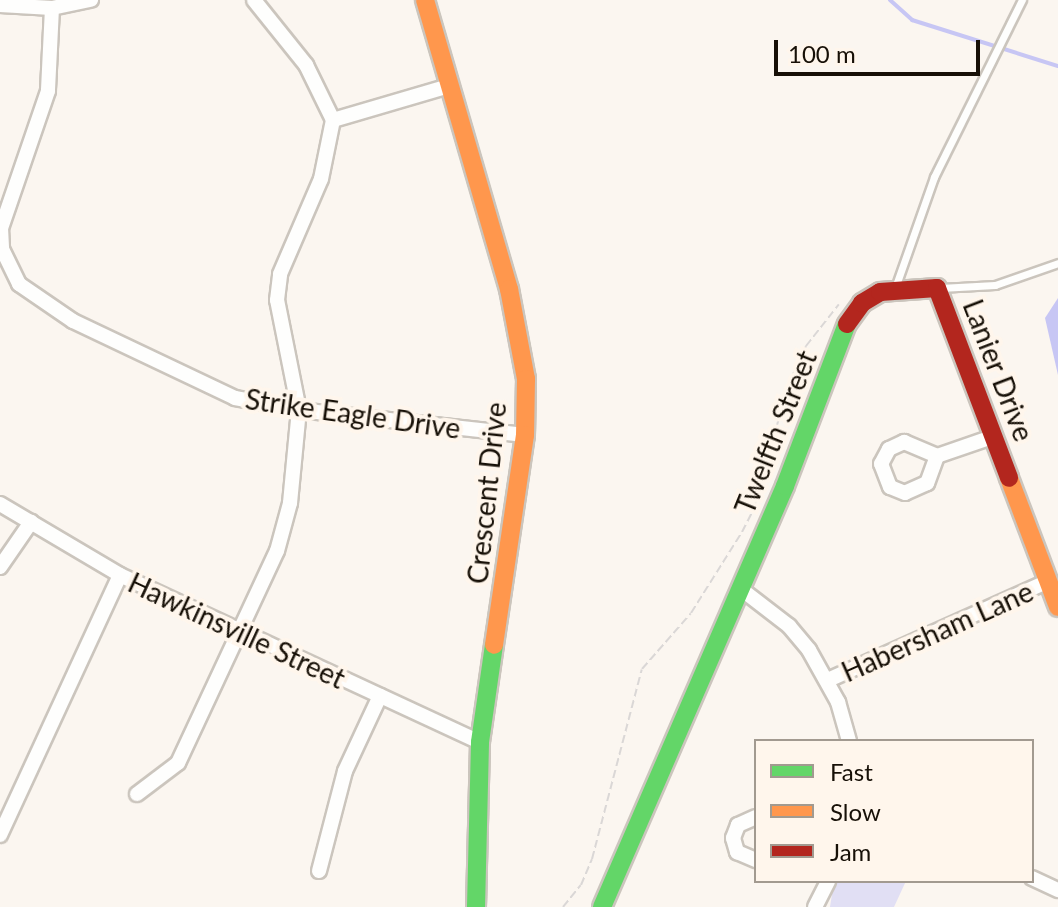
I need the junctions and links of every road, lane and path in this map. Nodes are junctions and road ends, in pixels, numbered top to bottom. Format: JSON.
{"nodes":[{"id":1,"x":91,"y":0,"type":"edge"},
{"id":2,"x":254,"y":0,"type":"edge"},
{"id":3,"x":425,"y":0,"type":"edge"},
{"id":4,"x":1022,"y":0,"type":"edge"},
{"id":5,"x":0,"y":5,"type":"edge"},
{"id":6,"x":52,"y":8,"type":"junction"},
{"id":7,"x":449,"y":86,"type":"junction"},
{"id":8,"x":333,"y":120,"type":"junction"},
{"id":9,"x":1058,"y":263,"type":"edge"},
{"id":10,"x":895,"y":288,"type":"junction"},
{"id":11,"x":937,"y":288,"type":"junction"},
{"id":12,"x":848,"y":296,"type":"dead end"},
{"id":13,"x":299,"y":410,"type":"junction"},
{"id":14,"x":525,"y":435,"type":"junction"},
{"id":15,"x":995,"y":436,"type":"junction"},
{"id":16,"x":937,"y":456,"type":"dead end"},
{"id":17,"x":0,"y":504,"type":"edge"},
{"id":18,"x":31,"y":522,"type":"junction"},
{"id":19,"x":0,"y":567,"type":"edge"},
{"id":20,"x":120,"y":575,"type":"junction"},
{"id":21,"x":1046,"y":582,"type":"junction"},
{"id":22,"x":741,"y":589,"type":"junction"},
{"id":23,"x":1058,"y":607,"type":"edge"},
{"id":24,"x":241,"y":633,"type":"junction"},
{"id":25,"x":828,"y":680,"type":"junction"},
{"id":26,"x":380,"y":696,"type":"junction"},
{"id":27,"x":848,"y":739,"type":"edge"},
{"id":28,"x":480,"y":742,"type":"junction"},
{"id":29,"x":137,"y":794,"type":"dead end"},
{"id":30,"x":754,"y":817,"type":"edge"},
{"id":31,"x":0,"y":835,"type":"edge"},
{"id":32,"x":754,"y":859,"type":"edge"},
{"id":33,"x":319,"y":871,"type":"dead end"},
{"id":34,"x":1034,"y":879,"type":"edge"},
{"id":35,"x":827,"y":883,"type":"edge"},
{"id":36,"x":1058,"y":890,"type":"edge"},
{"id":37,"x":476,"y":907,"type":"edge"},
{"id":38,"x":563,"y":907,"type":"edge"},
{"id":39,"x":602,"y":907,"type":"edge"},
{"id":40,"x":816,"y":907,"type":"edge"}],
"edges":[{"from":1,"to":6,"type":"street"},
{"from":2,"to":8,"type":"street"},
{"from":3,"to":7,"type":"street","name":"Crescent Drive"},
{"from":4,"to":10,"type":"lane"},
{"from":5,"to":6,"type":"street"},
{"from":6,"to":13,"type":"street","name":"Strike Eagle Drive"},
{"from":7,"to":8,"type":"street"},
{"from":7,"to":14,"type":"street","name":"Crescent Drive"},
{"from":8,"to":13,"type":"street"},
{"from":9,"to":11,"type":"lane"},
{"from":10,"to":11,"type":"street"},
{"from":10,"to":22,"type":"street","name":"Twelfth Street"},
{"from":11,"to":15,"type":"street","name":"Lanier Drive"},
{"from":12,"to":38,"type":"path"},
{"from":13,"to":14,"type":"street","name":"Strike Eagle Drive"},
{"from":13,"to":24,"type":"street"},
{"from":14,"to":28,"type":"street","name":"Crescent Drive"},
{"from":15,"to":16,"type":"street"},
{"from":15,"to":21,"type":"street","name":"Lanier Drive"},
{"from":17,"to":18,"type":"street","name":"Hawkinsville Street"},
{"from":18,"to":19,"type":"street"},
{"from":18,"to":20,"type":"street","name":"Hawkinsville Street"},
{"from":20,"to":24,"type":"street","name":"Hawkinsville Street"},
{"from":20,"to":31,"type":"street"},
{"from":21,"to":23,"type":"street","name":"Lanier Drive"},
{"from":21,"to":25,"type":"street","name":"Habersham Lane"},
{"from":22,"to":25,"type":"street"},
{"from":22,"to":39,"type":"street","name":"Twelfth Street"},
{"from":24,"to":26,"type":"street","name":"Hawkinsville Street"},
{"from":24,"to":29,"type":"street"},
{"from":25,"to":27,"type":"street"},
{"from":26,"to":28,"type":"street","name":"Hawkinsville Street"},
{"from":26,"to":33,"type":"street"},
{"from":28,"to":37,"type":"street","name":"Crescent Drive"},
{"from":30,"to":32,"type":"street"},
{"from":34,"to":36,"type":"street"},
{"from":35,"to":40,"type":"street"}]}
